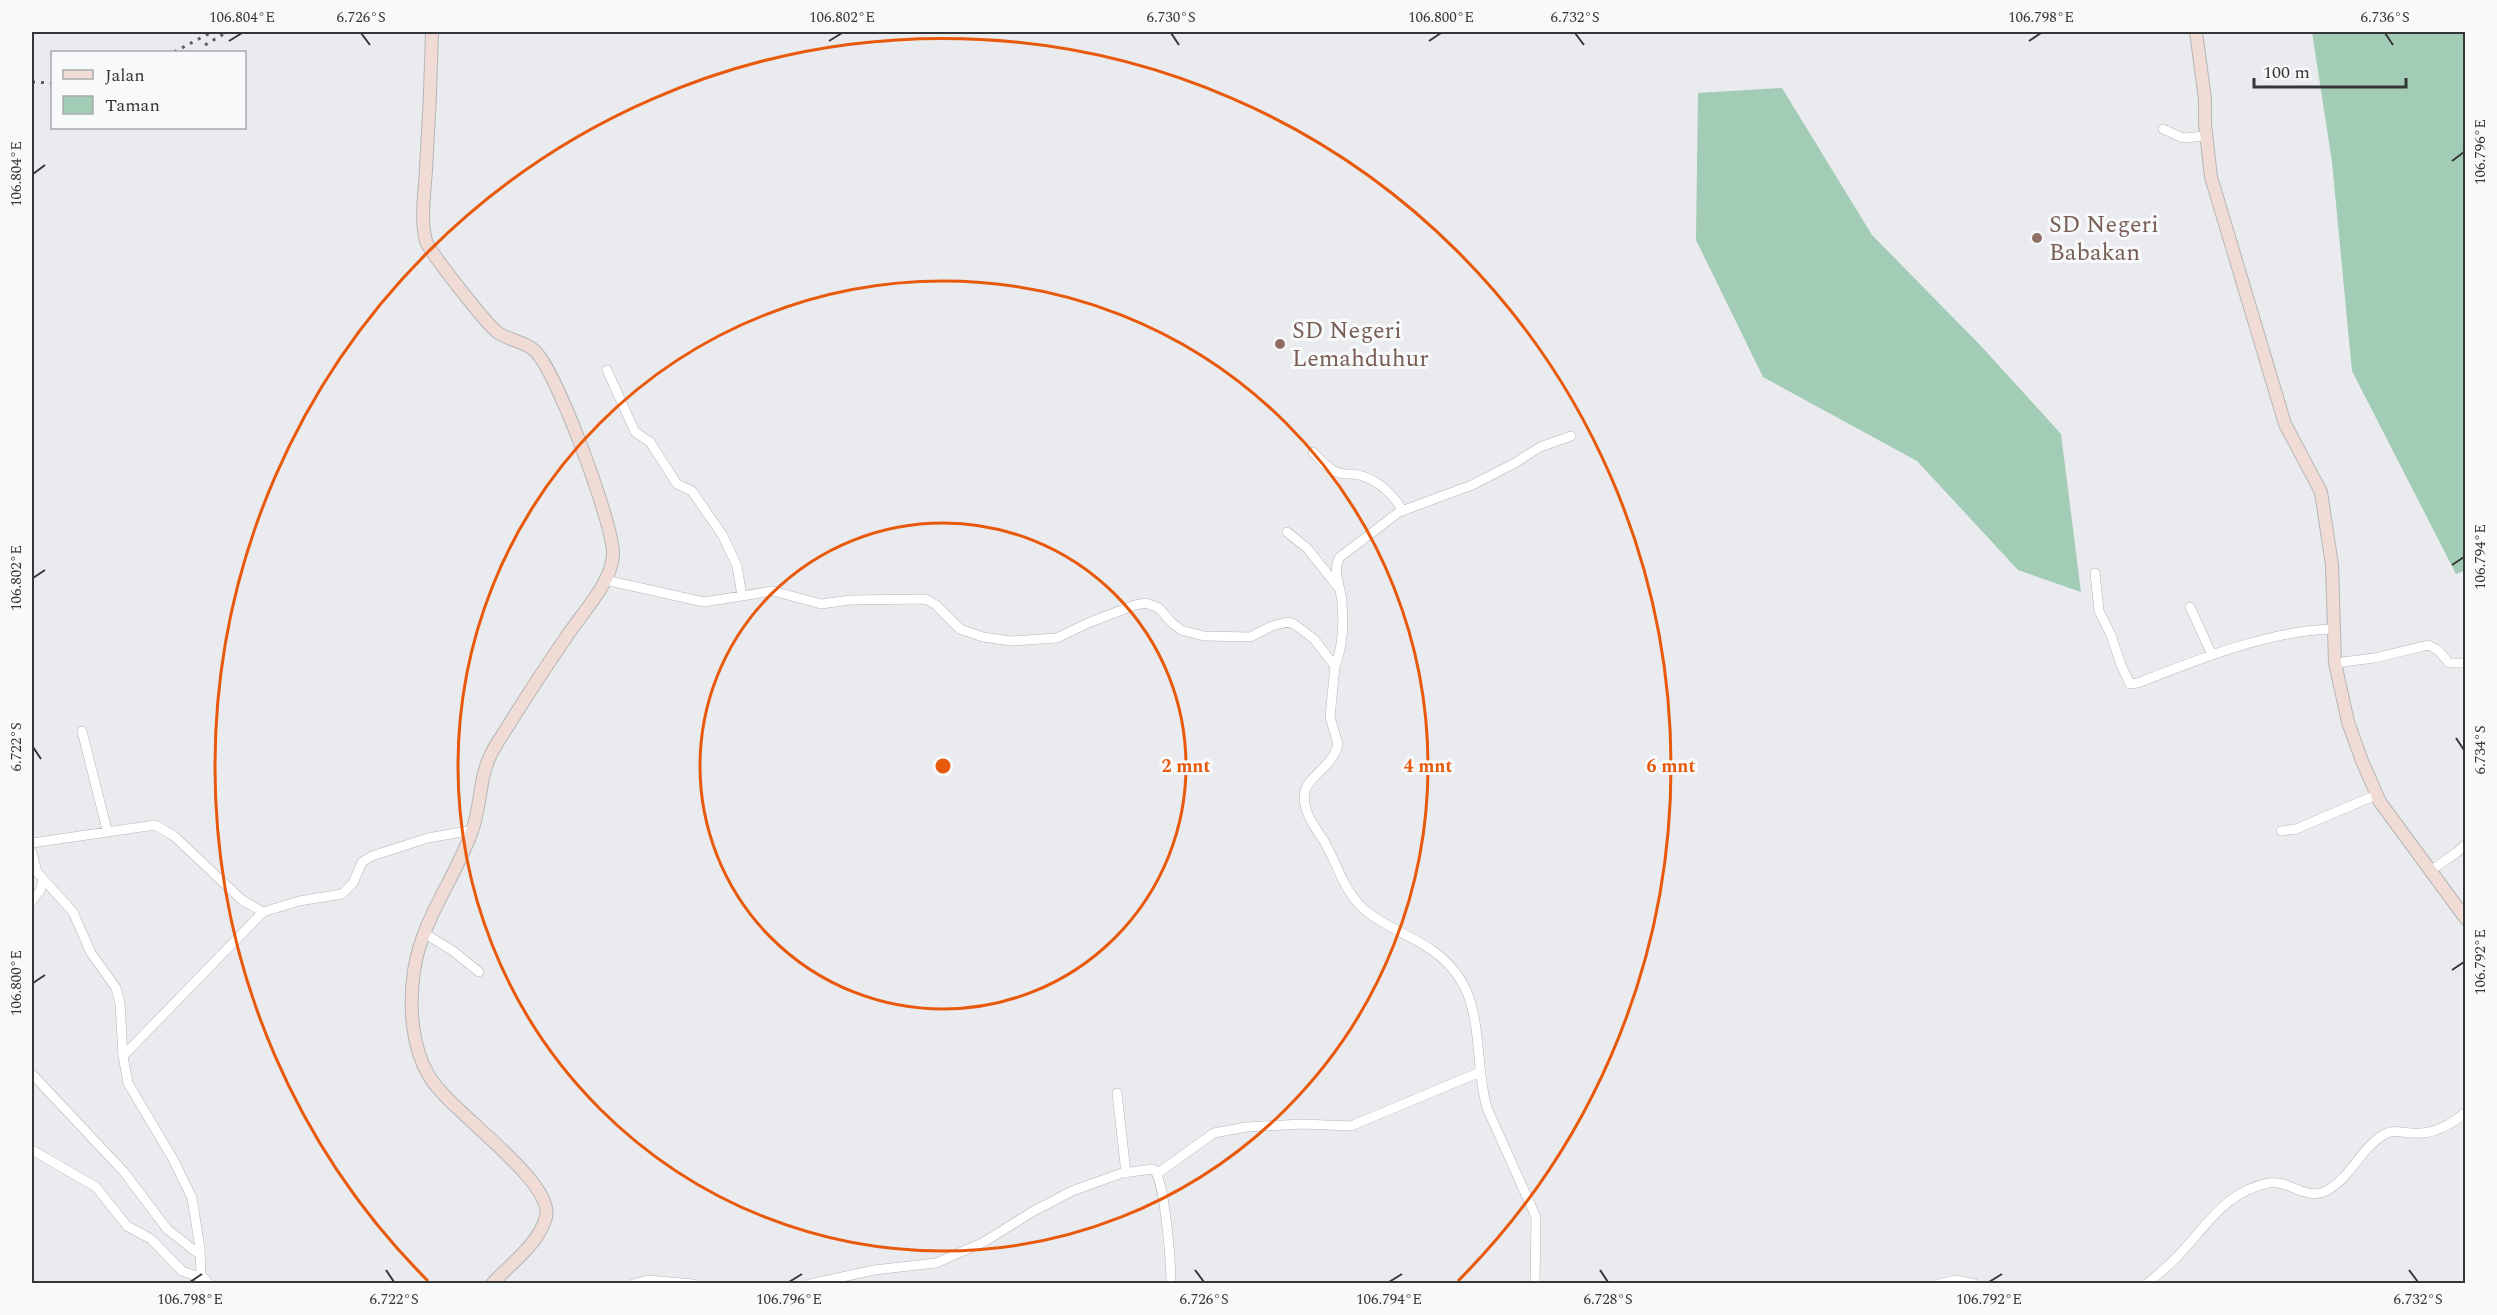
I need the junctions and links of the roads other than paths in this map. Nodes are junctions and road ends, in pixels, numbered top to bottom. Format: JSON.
{"nodes":[{"id":1,"x":432,"y":32,"type":"edge"},
{"id":2,"x":2196,"y":32,"type":"edge"},
{"id":3,"x":2163,"y":129,"type":"dead end"},
{"id":4,"x":2206,"y":136,"type":"junction"},
{"id":5,"x":607,"y":370,"type":"dead end"},
{"id":6,"x":1570,"y":436,"type":"dead end"},
{"id":7,"x":1313,"y":452,"type":"dead end"},
{"id":8,"x":1403,"y":510,"type":"junction"},
{"id":9,"x":1287,"y":532,"type":"dead end"},
{"id":10,"x":2095,"y":573,"type":"dead end"},
{"id":11,"x":605,"y":580,"type":"junction"},
{"id":12,"x":1341,"y":592,"type":"junction"},
{"id":13,"x":742,"y":596,"type":"junction"},
{"id":14,"x":2190,"y":607,"type":"dead end"},
{"id":15,"x":2333,"y":629,"type":"junction"},
{"id":16,"x":2212,"y":655,"type":"junction"},
{"id":17,"x":2335,"y":663,"type":"junction"},
{"id":18,"x":2466,"y":663,"type":"edge"},
{"id":19,"x":1335,"y":666,"type":"junction"},
{"id":20,"x":82,"y":731,"type":"dead end"},
{"id":21,"x":2376,"y":795,"type":"junction"},
{"id":22,"x":108,"y":830,"type":"junction"},
{"id":23,"x":473,"y":830,"type":"junction"},
{"id":24,"x":2281,"y":831,"type":"dead end"},
{"id":25,"x":32,"y":843,"type":"edge"},
{"id":26,"x":2466,"y":844,"type":"edge"},
{"id":27,"x":32,"y":853,"type":"edge"},
{"id":28,"x":2430,"y":871,"type":"junction"},
{"id":29,"x":43,"y":880,"type":"junction"},
{"id":30,"x":32,"y":901,"type":"edge"},
{"id":31,"x":263,"y":912,"type":"junction"},
{"id":32,"x":2466,"y":919,"type":"edge"},
{"id":33,"x":424,"y":933,"type":"junction"},
{"id":34,"x":479,"y":972,"type":"dead end"},
{"id":35,"x":123,"y":1056,"type":"junction"},
{"id":36,"x":1480,"y":1072,"type":"junction"},
{"id":37,"x":32,"y":1074,"type":"edge"},
{"id":38,"x":1117,"y":1093,"type":"dead end"},
{"id":39,"x":2466,"y":1112,"type":"edge"},
{"id":40,"x":32,"y":1150,"type":"edge"},
{"id":41,"x":1126,"y":1173,"type":"junction"},
{"id":42,"x":1158,"y":1173,"type":"junction"},
{"id":43,"x":200,"y":1255,"type":"junction"},
{"id":44,"x":205,"y":1281,"type":"edge"},
{"id":45,"x":492,"y":1284,"type":"edge"},
{"id":46,"x":633,"y":1284,"type":"edge"},
{"id":47,"x":693,"y":1284,"type":"edge"},
{"id":48,"x":810,"y":1284,"type":"edge"},
{"id":49,"x":1171,"y":1284,"type":"edge"},
{"id":50,"x":1535,"y":1284,"type":"edge"},
{"id":51,"x":1939,"y":1284,"type":"edge"},
{"id":52,"x":1975,"y":1284,"type":"edge"},
{"id":53,"x":2147,"y":1284,"type":"edge"}],
"edges":[{"from":1,"to":11,"type":"street"},
{"from":2,"to":4,"type":"street"},
{"from":3,"to":4,"type":"street"},
{"from":4,"to":15,"type":"street"},
{"from":5,"to":13,"type":"street"},
{"from":6,"to":8,"type":"street"},
{"from":7,"to":8,"type":"street"},
{"from":8,"to":12,"type":"street"},
{"from":9,"to":12,"type":"street"},
{"from":10,"to":16,"type":"street"},
{"from":11,"to":13,"type":"street"},
{"from":11,"to":23,"type":"street"},
{"from":12,"to":19,"type":"street"},
{"from":13,"to":19,"type":"street"},
{"from":14,"to":16,"type":"street"},
{"from":15,"to":16,"type":"street"},
{"from":15,"to":17,"type":"street"},
{"from":17,"to":18,"type":"street"},
{"from":17,"to":21,"type":"street"},
{"from":19,"to":36,"type":"street"},
{"from":20,"to":22,"type":"street"},
{"from":21,"to":24,"type":"street"},
{"from":21,"to":28,"type":"street"},
{"from":22,"to":25,"type":"street"},
{"from":22,"to":31,"type":"street"},
{"from":23,"to":31,"type":"street"},
{"from":23,"to":33,"type":"street"},
{"from":26,"to":28,"type":"street"},
{"from":27,"to":29,"type":"street"},
{"from":28,"to":32,"type":"street"},
{"from":29,"to":30,"type":"street"},
{"from":29,"to":35,"type":"street"},
{"from":31,"to":35,"type":"street"},
{"from":33,"to":34,"type":"street"},
{"from":33,"to":45,"type":"street"},
{"from":35,"to":43,"type":"street"},
{"from":36,"to":42,"type":"street"},
{"from":36,"to":50,"type":"street"},
{"from":37,"to":43,"type":"street"},
{"from":38,"to":41,"type":"street"},
{"from":39,"to":53,"type":"street"},
{"from":40,"to":44,"type":"street"},
{"from":41,"to":42,"type":"street"},
{"from":41,"to":48,"type":"street"},
{"from":42,"to":49,"type":"street"},
{"from":43,"to":44,"type":"street"},
{"from":46,"to":47,"type":"street"},
{"from":51,"to":52,"type":"street"}]}
